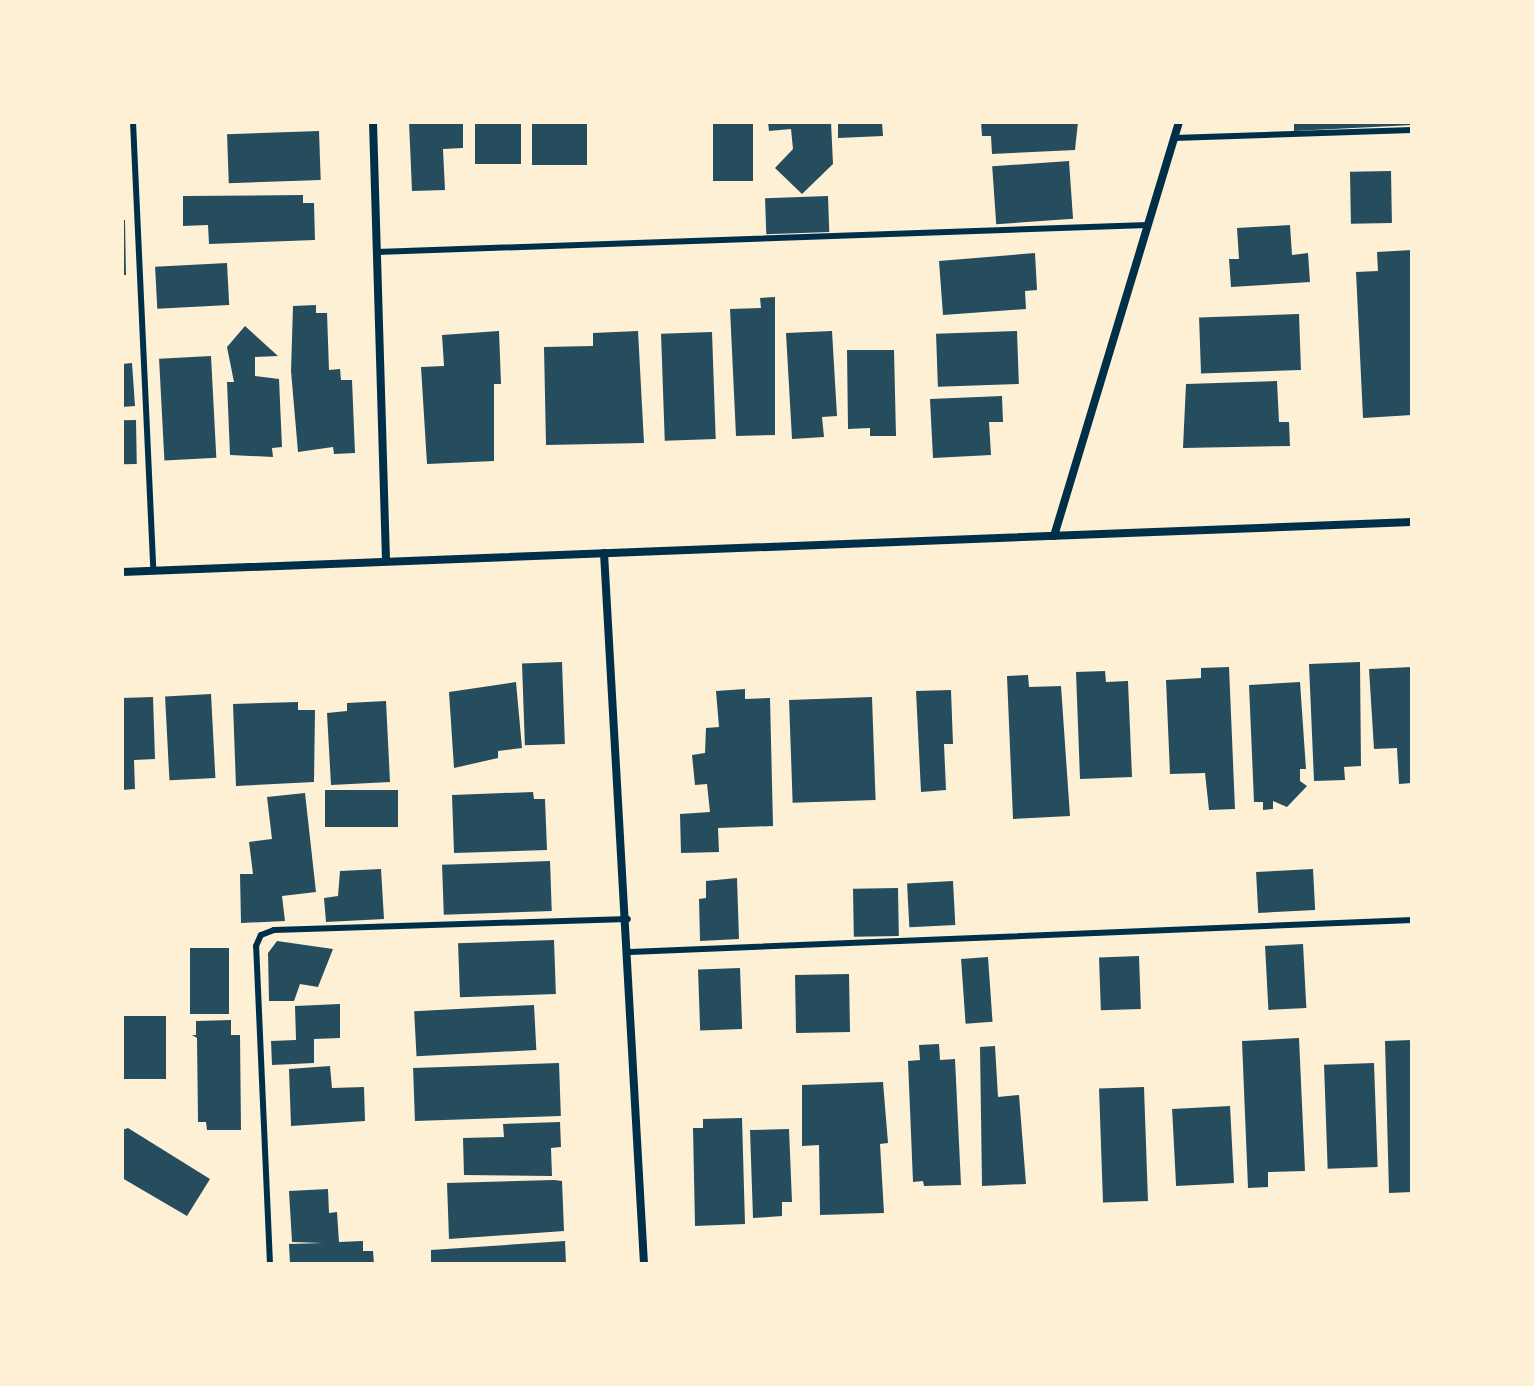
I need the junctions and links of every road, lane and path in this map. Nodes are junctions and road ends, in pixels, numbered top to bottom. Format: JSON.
{"nodes":[{"id":1,"x":133,"y":122,"type":"edge"},
{"id":2,"x":373,"y":122,"type":"edge"},
{"id":3,"x":1179,"y":122,"type":"edge"},
{"id":4,"x":1412,"y":130,"type":"edge"},
{"id":5,"x":1174,"y":138,"type":"junction"},
{"id":6,"x":1148,"y":225,"type":"junction"},
{"id":7,"x":377,"y":252,"type":"junction"},
{"id":8,"x":1412,"y":522,"type":"edge"},
{"id":9,"x":1054,"y":536,"type":"junction"},
{"id":10,"x":604,"y":553,"type":"junction"},
{"id":11,"x":386,"y":561,"type":"junction"},
{"id":12,"x":153,"y":570,"type":"junction"},
{"id":13,"x":122,"y":572,"type":"edge"},
{"id":14,"x":628,"y":919,"type":"junction"},
{"id":15,"x":1412,"y":920,"type":"edge"},
{"id":16,"x":630,"y":952,"type":"junction"},
{"id":17,"x":270,"y":1264,"type":"edge"},
{"id":18,"x":644,"y":1264,"type":"edge"}],
"edges":[{"from":1,"to":12,"type":"lane"},
{"from":2,"to":7,"type":"street"},
{"from":3,"to":5,"type":"street"},
{"from":4,"to":5,"type":"lane"},
{"from":5,"to":6,"type":"street"},
{"from":6,"to":7,"type":"lane"},
{"from":6,"to":9,"type":"street"},
{"from":7,"to":11,"type":"street"},
{"from":8,"to":9,"type":"street"},
{"from":9,"to":10,"type":"street"},
{"from":10,"to":11,"type":"street"},
{"from":10,"to":14,"type":"street"},
{"from":11,"to":12,"type":"street"},
{"from":12,"to":13,"type":"street"},
{"from":14,"to":16,"type":"street"},
{"from":14,"to":17,"type":"lane"},
{"from":15,"to":16,"type":"lane"},
{"from":16,"to":18,"type":"street"}]}
